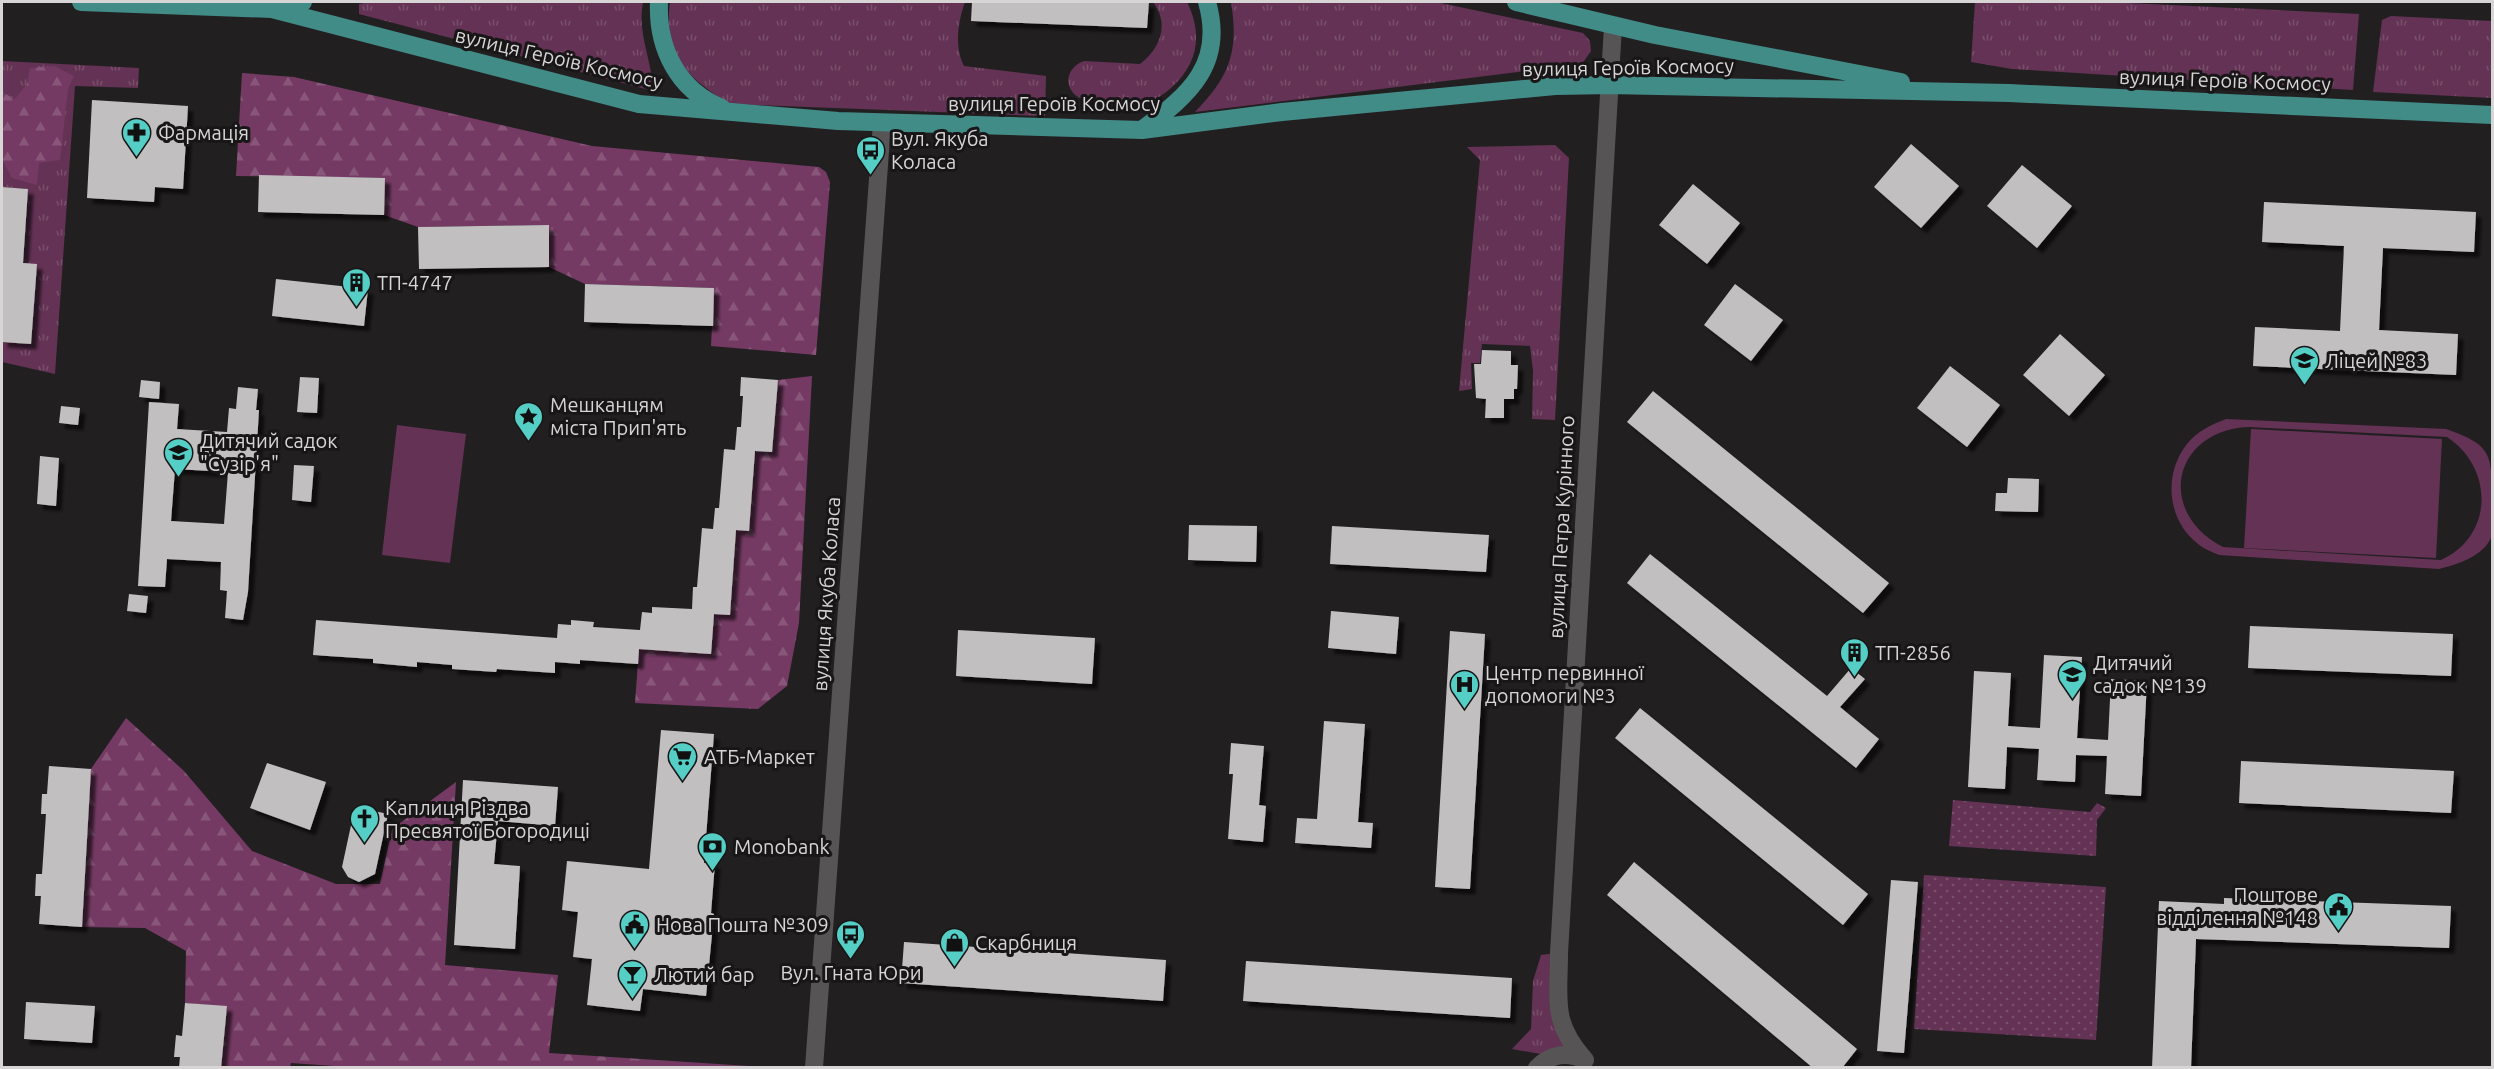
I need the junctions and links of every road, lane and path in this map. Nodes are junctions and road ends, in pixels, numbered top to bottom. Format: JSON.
{"nodes":[{"id":1,"x":81,"y":2,"type":"edge"},
{"id":2,"x":303,"y":2,"type":"edge"},
{"id":3,"x":659,"y":2,"type":"edge"},
{"id":4,"x":1207,"y":2,"type":"edge"},
{"id":5,"x":1516,"y":2,"type":"edge"},
{"id":6,"x":272,"y":9,"type":"junction"},
{"id":7,"x":1613,"y":26,"type":"junction"},
{"id":8,"x":1610,"y":85,"type":"junction"},
{"id":9,"x":1955,"y":92,"type":"junction"},
{"id":10,"x":732,"y":112,"type":"junction"},
{"id":11,"x":2493,"y":115,"type":"edge"},
{"id":12,"x":882,"y":123,"type":"junction"},
{"id":13,"x":1142,"y":130,"type":"junction"},
{"id":14,"x":1589,"y":1064,"type":"edge"},
{"id":15,"x":814,"y":1068,"type":"edge"},
{"id":16,"x":1537,"y":1068,"type":"edge"}],
"edges":[{"from":1,"to":6,"type":"main road","name":"вулиця Героїв Космосу"},
{"from":2,"to":6,"type":"main road","name":"вулиця Героїв Космосу"},
{"from":3,"to":10,"type":"main road"},
{"from":4,"to":13,"type":"main road"},
{"from":5,"to":7,"type":"main road","name":"вулиця Героїв Космосу"},
{"from":6,"to":10,"type":"main road","name":"вулиця Героїв Космосу"},
{"from":7,"to":8,"type":"street","name":"вулиця Петра Курінного"},
{"from":7,"to":9,"type":"main road","name":"вулиця Героїв Космосу"},
{"from":8,"to":9,"type":"main road","name":"вулиця Героїв Космосу"},
{"from":8,"to":13,"type":"main road","name":"вулиця Героїв Космосу"},
{"from":8,"to":14,"type":"street","name":"вулиця Петра Курінного"},
{"from":9,"to":11,"type":"main road","name":"вулиця Героїв Космосу"},
{"from":10,"to":12,"type":"main road","name":"вулиця Героїв Космосу"},
{"from":12,"to":13,"type":"main road","name":"вулиця Героїв Космосу"},
{"from":12,"to":15,"type":"street","name":"вулиця Якуба Коласа"},
{"from":14,"to":16,"type":"street"}]}
